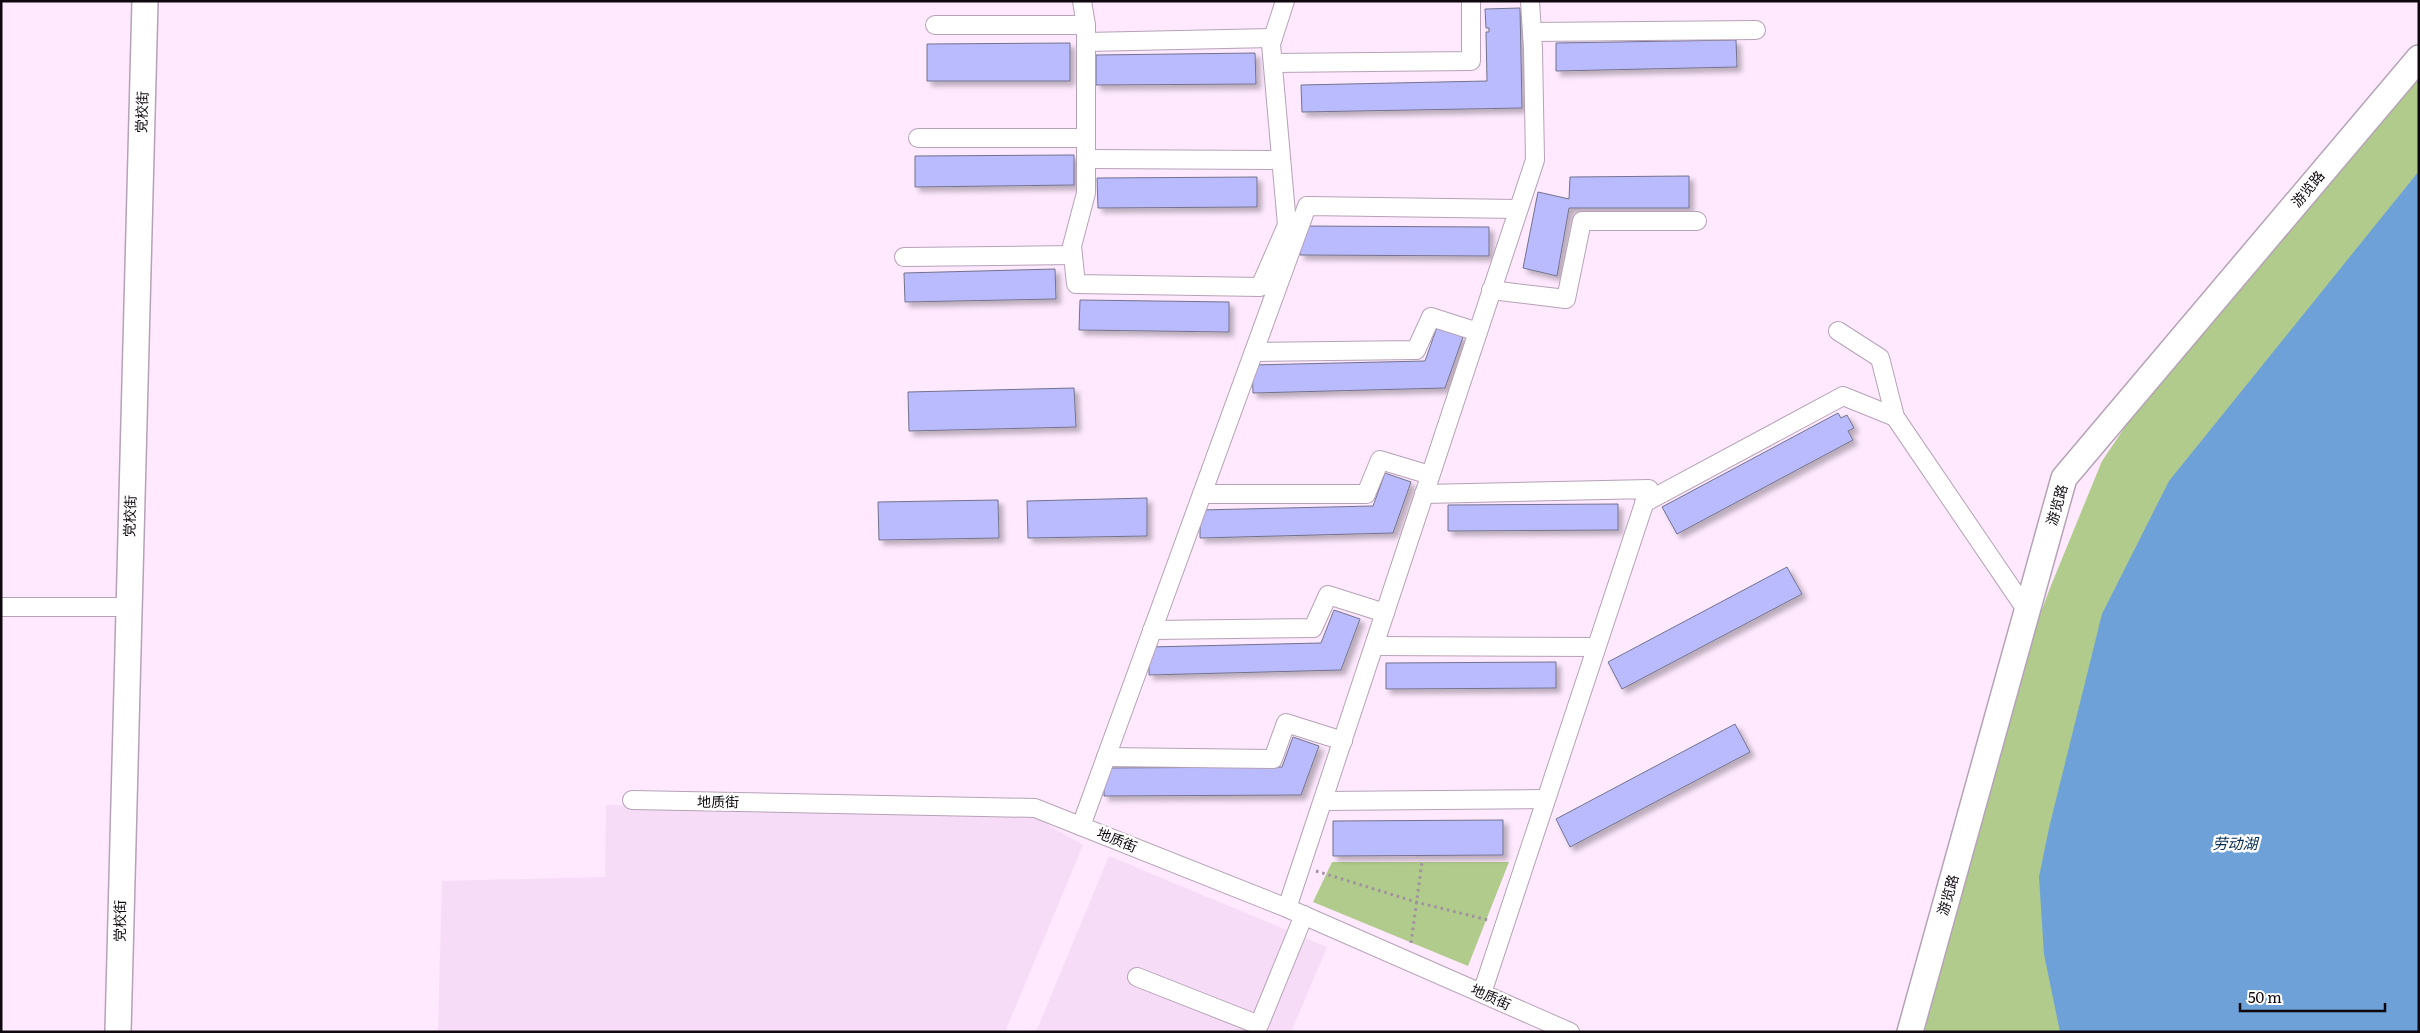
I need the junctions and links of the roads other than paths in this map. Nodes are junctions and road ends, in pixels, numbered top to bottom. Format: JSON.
{"nodes":[{"id":1,"x":145,"y":1,"type":"edge"},
{"id":2,"x":1082,"y":1,"type":"edge"},
{"id":3,"x":1285,"y":1,"type":"edge"},
{"id":4,"x":1471,"y":1,"type":"edge"},
{"id":5,"x":1530,"y":1,"type":"edge"},
{"id":6,"x":935,"y":25,"type":"dead end"},
{"id":7,"x":1756,"y":30,"type":"dead end"},
{"id":8,"x":1532,"y":32,"type":"junction"},
{"id":9,"x":1086,"y":33,"type":"junction"},
{"id":10,"x":1273,"y":38,"type":"junction"},
{"id":11,"x":2419,"y":58,"type":"edge"},
{"id":12,"x":1273,"y":63,"type":"junction"},
{"id":13,"x":918,"y":138,"type":"dead end"},
{"id":14,"x":1086,"y":138,"type":"junction"},
{"id":15,"x":1086,"y":160,"type":"junction"},
{"id":16,"x":1281,"y":160,"type":"junction"},
{"id":17,"x":1518,"y":209,"type":"junction"},
{"id":18,"x":1697,"y":221,"type":"dead end"},
{"id":19,"x":1073,"y":255,"type":"junction"},
{"id":20,"x":904,"y":257,"type":"dead end"},
{"id":21,"x":1492,"y":290,"type":"junction"},
{"id":22,"x":1838,"y":331,"type":"dead end"},
{"id":23,"x":1478,"y":332,"type":"junction"},
{"id":24,"x":1254,"y":352,"type":"junction"},
{"id":25,"x":1894,"y":417,"type":"junction"},
{"id":26,"x":1430,"y":475,"type":"junction"},
{"id":27,"x":1202,"y":494,"type":"junction"},
{"id":28,"x":1424,"y":494,"type":"junction"},
{"id":29,"x":1644,"y":503,"type":"junction"},
{"id":30,"x":1,"y":607,"type":"edge"},
{"id":31,"x":128,"y":607,"type":"junction"},
{"id":32,"x":2027,"y":611,"type":"junction"},
{"id":33,"x":1385,"y":613,"type":"junction"},
{"id":34,"x":1152,"y":630,"type":"junction"},
{"id":35,"x":1374,"y":646,"type":"junction"},
{"id":36,"x":1596,"y":647,"type":"junction"},
{"id":37,"x":1343,"y":741,"type":"junction"},
{"id":38,"x":1106,"y":757,"type":"junction"},
{"id":39,"x":1546,"y":798,"type":"junction"},
{"id":40,"x":632,"y":800,"type":"dead end"},
{"id":41,"x":1323,"y":801,"type":"junction"},
{"id":42,"x":1081,"y":826,"type":"junction"},
{"id":43,"x":1288,"y":908,"type":"junction"},
{"id":44,"x":1304,"y":915,"type":"junction"},
{"id":45,"x":1137,"y":977,"type":"dead end"},
{"id":46,"x":1482,"y":993,"type":"junction"},
{"id":47,"x":118,"y":1032,"type":"edge"},
{"id":48,"x":1570,"y":1032,"type":"edge"},
{"id":49,"x":1910,"y":1032,"type":"edge"}],
"edges":[{"from":1,"to":31,"type":"main road","name":"党校街"},
{"from":2,"to":9,"type":"street"},
{"from":3,"to":10,"type":"street"},
{"from":4,"to":12,"type":"street"},
{"from":5,"to":8,"type":"street"},
{"from":6,"to":9,"type":"street"},
{"from":7,"to":8,"type":"street"},
{"from":8,"to":17,"type":"street"},
{"from":9,"to":10,"type":"street"},
{"from":9,"to":14,"type":"street"},
{"from":10,"to":12,"type":"street"},
{"from":11,"to":32,"type":"main road","name":"游览路"},
{"from":12,"to":16,"type":"street"},
{"from":13,"to":14,"type":"street"},
{"from":14,"to":15,"type":"street"},
{"from":15,"to":16,"type":"street"},
{"from":15,"to":19,"type":"street"},
{"from":16,"to":19,"type":"street"},
{"from":17,"to":21,"type":"street"},
{"from":17,"to":24,"type":"street"},
{"from":18,"to":21,"type":"street"},
{"from":19,"to":20,"type":"street"},
{"from":21,"to":23,"type":"street"},
{"from":22,"to":25,"type":"street"},
{"from":23,"to":24,"type":"street"},
{"from":23,"to":26,"type":"street"},
{"from":24,"to":27,"type":"street"},
{"from":25,"to":29,"type":"street"},
{"from":25,"to":32,"type":"street"},
{"from":26,"to":27,"type":"street"},
{"from":26,"to":28,"type":"street"},
{"from":27,"to":34,"type":"street"},
{"from":28,"to":29,"type":"street"},
{"from":28,"to":33,"type":"street"},
{"from":29,"to":36,"type":"street"},
{"from":30,"to":31,"type":"street"},
{"from":31,"to":47,"type":"main road","name":"党校街"},
{"from":32,"to":49,"type":"main road","name":"游览路"},
{"from":33,"to":34,"type":"street"},
{"from":33,"to":35,"type":"street"},
{"from":34,"to":38,"type":"street"},
{"from":35,"to":36,"type":"street"},
{"from":35,"to":37,"type":"street"},
{"from":36,"to":39,"type":"street"},
{"from":37,"to":38,"type":"street"},
{"from":37,"to":41,"type":"street"},
{"from":38,"to":42,"type":"street"},
{"from":39,"to":41,"type":"street"},
{"from":39,"to":46,"type":"street"},
{"from":40,"to":42,"type":"street","name":"地质街"},
{"from":41,"to":43,"type":"street"},
{"from":42,"to":43,"type":"street","name":"地质街"},
{"from":43,"to":44,"type":"street","name":"地质街"},
{"from":44,"to":45,"type":"street"},
{"from":44,"to":46,"type":"street","name":"地质街"},
{"from":46,"to":48,"type":"street","name":"地质街"}]}
